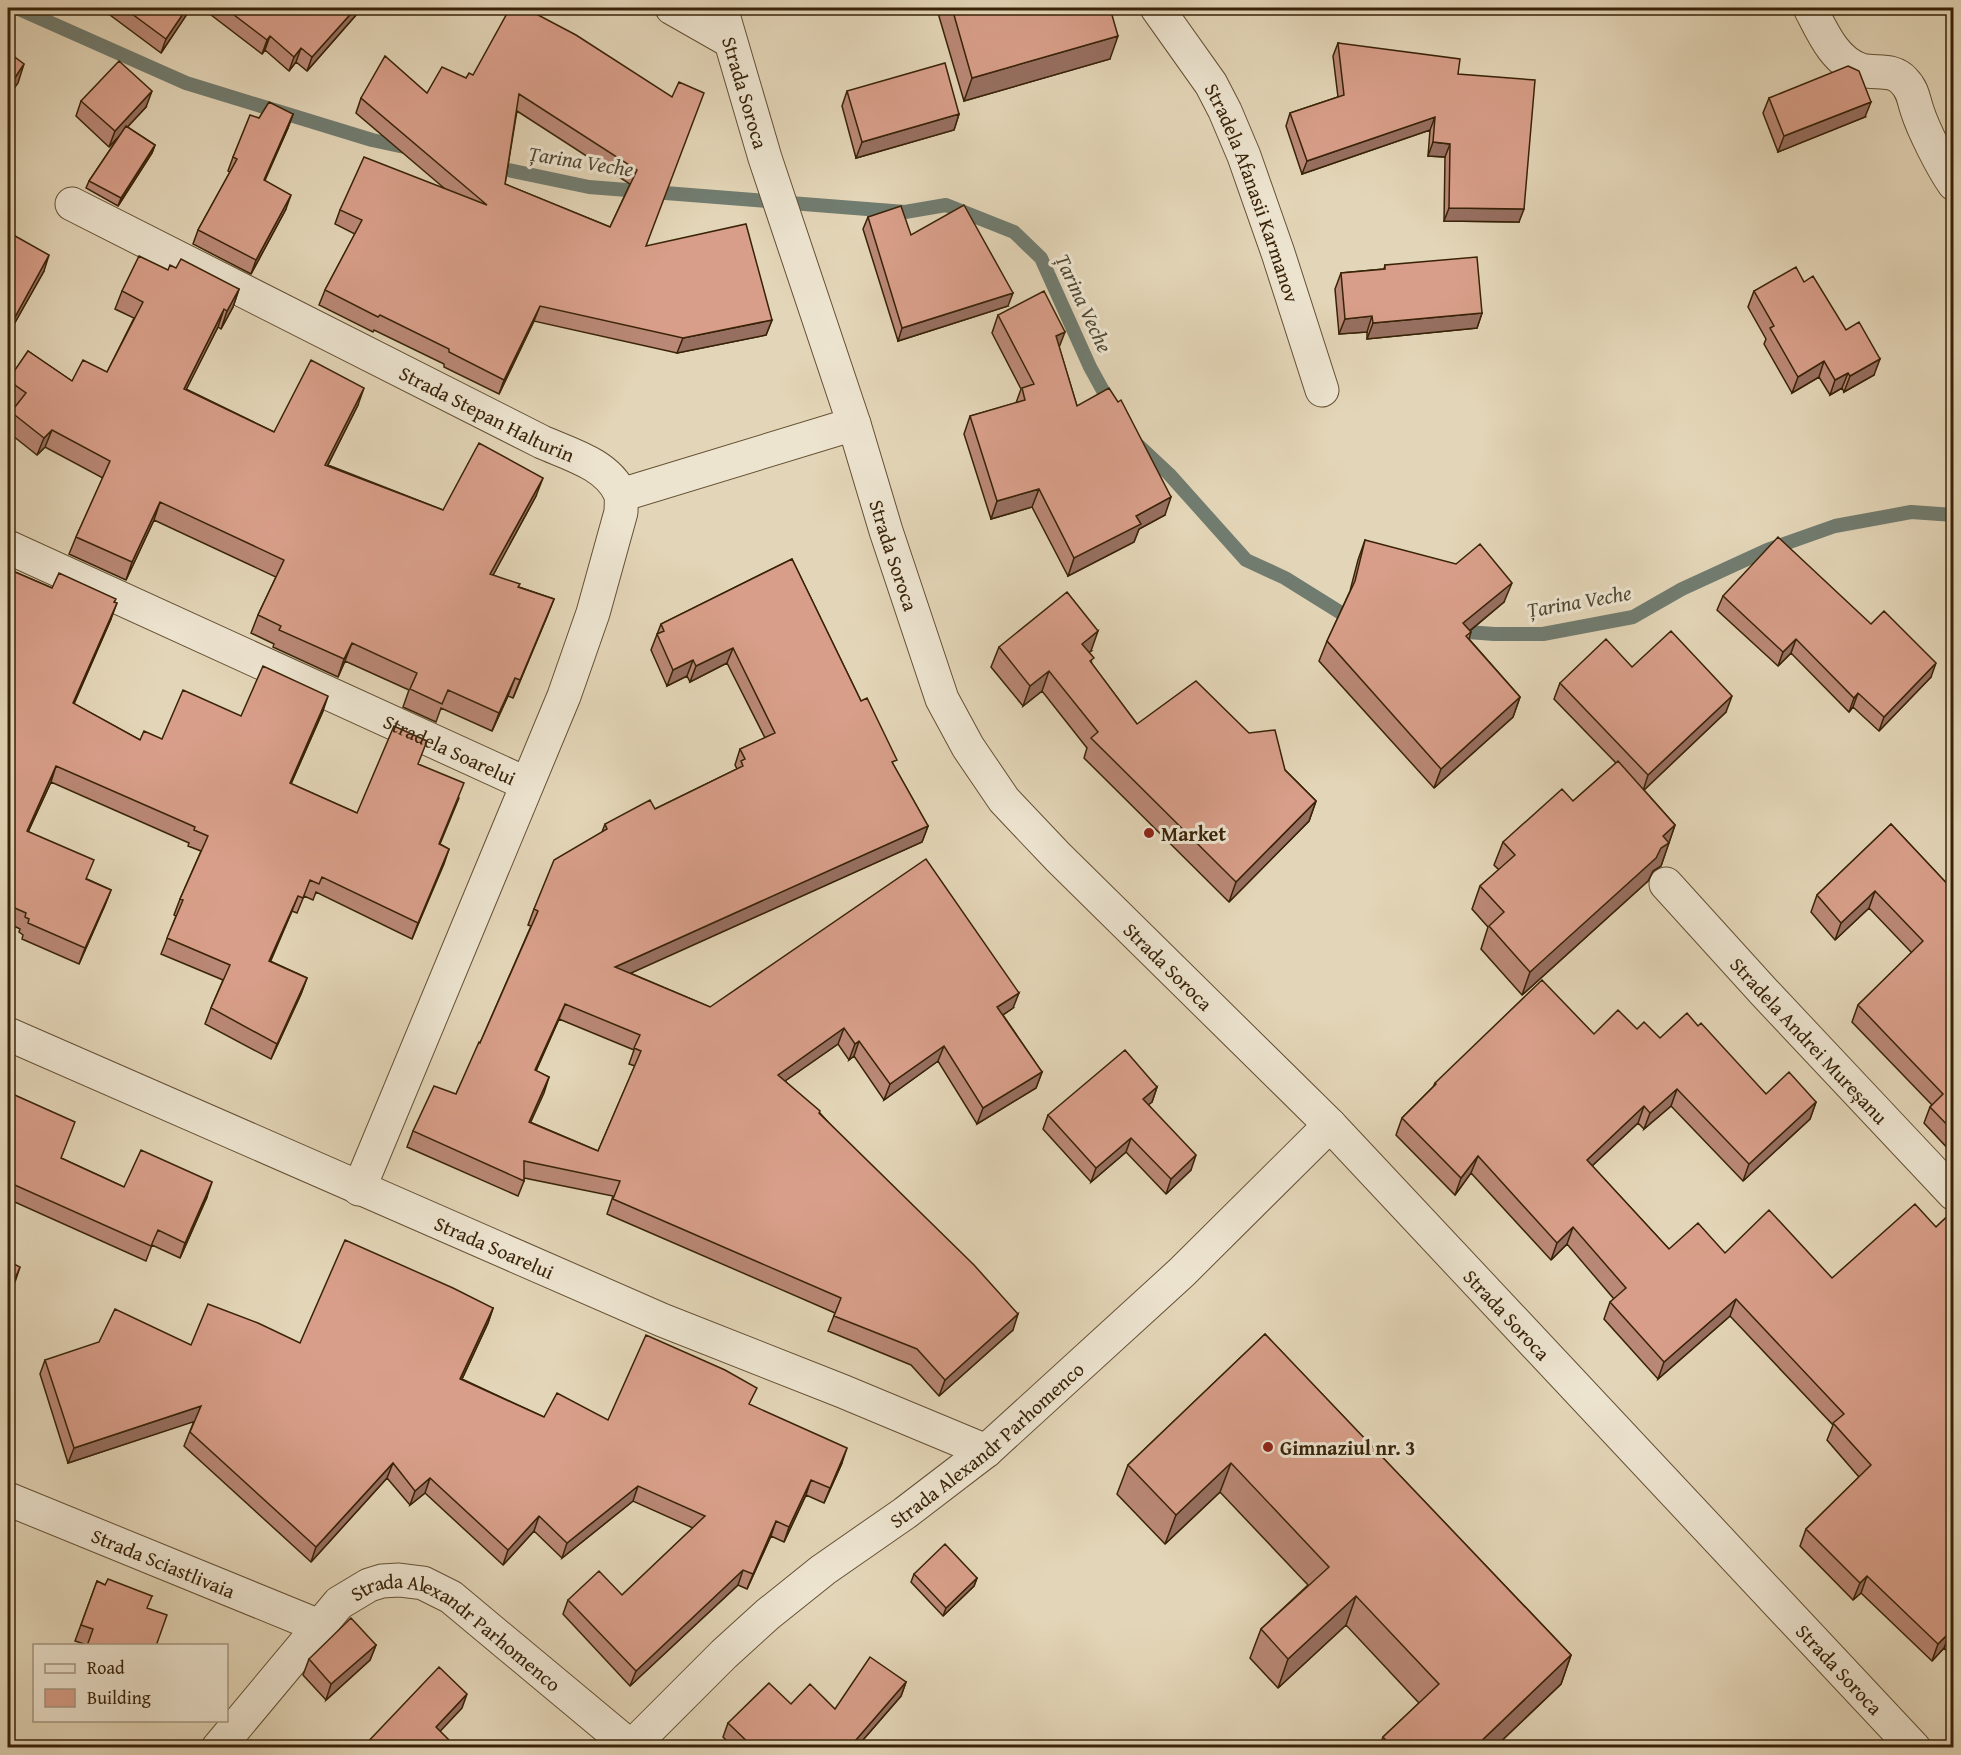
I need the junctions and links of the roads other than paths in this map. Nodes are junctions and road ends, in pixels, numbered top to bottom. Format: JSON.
{"nodes":[{"id":1,"x":672,"y":8,"type":"edge"},
{"id":2,"x":721,"y":8,"type":"edge"},
{"id":3,"x":1156,"y":8,"type":"edge"},
{"id":4,"x":1810,"y":8,"type":"edge"},
{"id":5,"x":730,"y":41,"type":"junction"},
{"id":6,"x":1953,"y":184,"type":"edge"},
{"id":7,"x":72,"y":204,"type":"dead end"},
{"id":8,"x":1322,"y":390,"type":"dead end"},
{"id":9,"x":854,"y":424,"type":"junction"},
{"id":10,"x":621,"y":495,"type":"junction"},
{"id":11,"x":8,"y":547,"type":"edge"},
{"id":12,"x":527,"y":784,"type":"junction"},
{"id":13,"x":1666,"y":884,"type":"dead end"},
{"id":14,"x":8,"y":1034,"type":"edge"},
{"id":15,"x":1330,"y":1125,"type":"junction"},
{"id":16,"x":359,"y":1189,"type":"junction"},
{"id":17,"x":1953,"y":1194,"type":"edge"},
{"id":18,"x":986,"y":1451,"type":"junction"},
{"id":19,"x":8,"y":1499,"type":"edge"},
{"id":20,"x":320,"y":1626,"type":"junction"},
{"id":21,"x":218,"y":1748,"type":"edge"},
{"id":22,"x":1914,"y":1748,"type":"edge"}],
"edges":[{"from":1,"to":5,"type":"street"},
{"from":2,"to":5,"type":"street","name":"Strada Soroca"},
{"from":3,"to":8,"type":"street","name":"Stradela Afanasii Karmanov"},
{"from":4,"to":6,"type":"street"},
{"from":5,"to":9,"type":"street","name":"Strada Soroca"},
{"from":7,"to":10,"type":"street","name":"Strada Stepan Halturin"},
{"from":9,"to":10,"type":"street"},
{"from":9,"to":15,"type":"street","name":"Strada Soroca"},
{"from":10,"to":12,"type":"street"},
{"from":11,"to":12,"type":"street","name":"Stradela Soarelui"},
{"from":12,"to":16,"type":"street","name":"Stradela Soarelui"},
{"from":13,"to":17,"type":"street","name":"Stradela Andrei Mureșanu"},
{"from":14,"to":16,"type":"street","name":"Strada Soarelui"},
{"from":15,"to":18,"type":"street","name":"Strada Alexandr Parhomenco"},
{"from":15,"to":22,"type":"street","name":"Strada Soroca"},
{"from":16,"to":18,"type":"street","name":"Strada Soarelui"},
{"from":18,"to":20,"type":"street","name":"Strada Alexandr Parhomenco"},
{"from":19,"to":20,"type":"street","name":"Strada Sciastlivaia"},
{"from":20,"to":21,"type":"street","name":"Strada Alexandr Parhomenco"}]}
